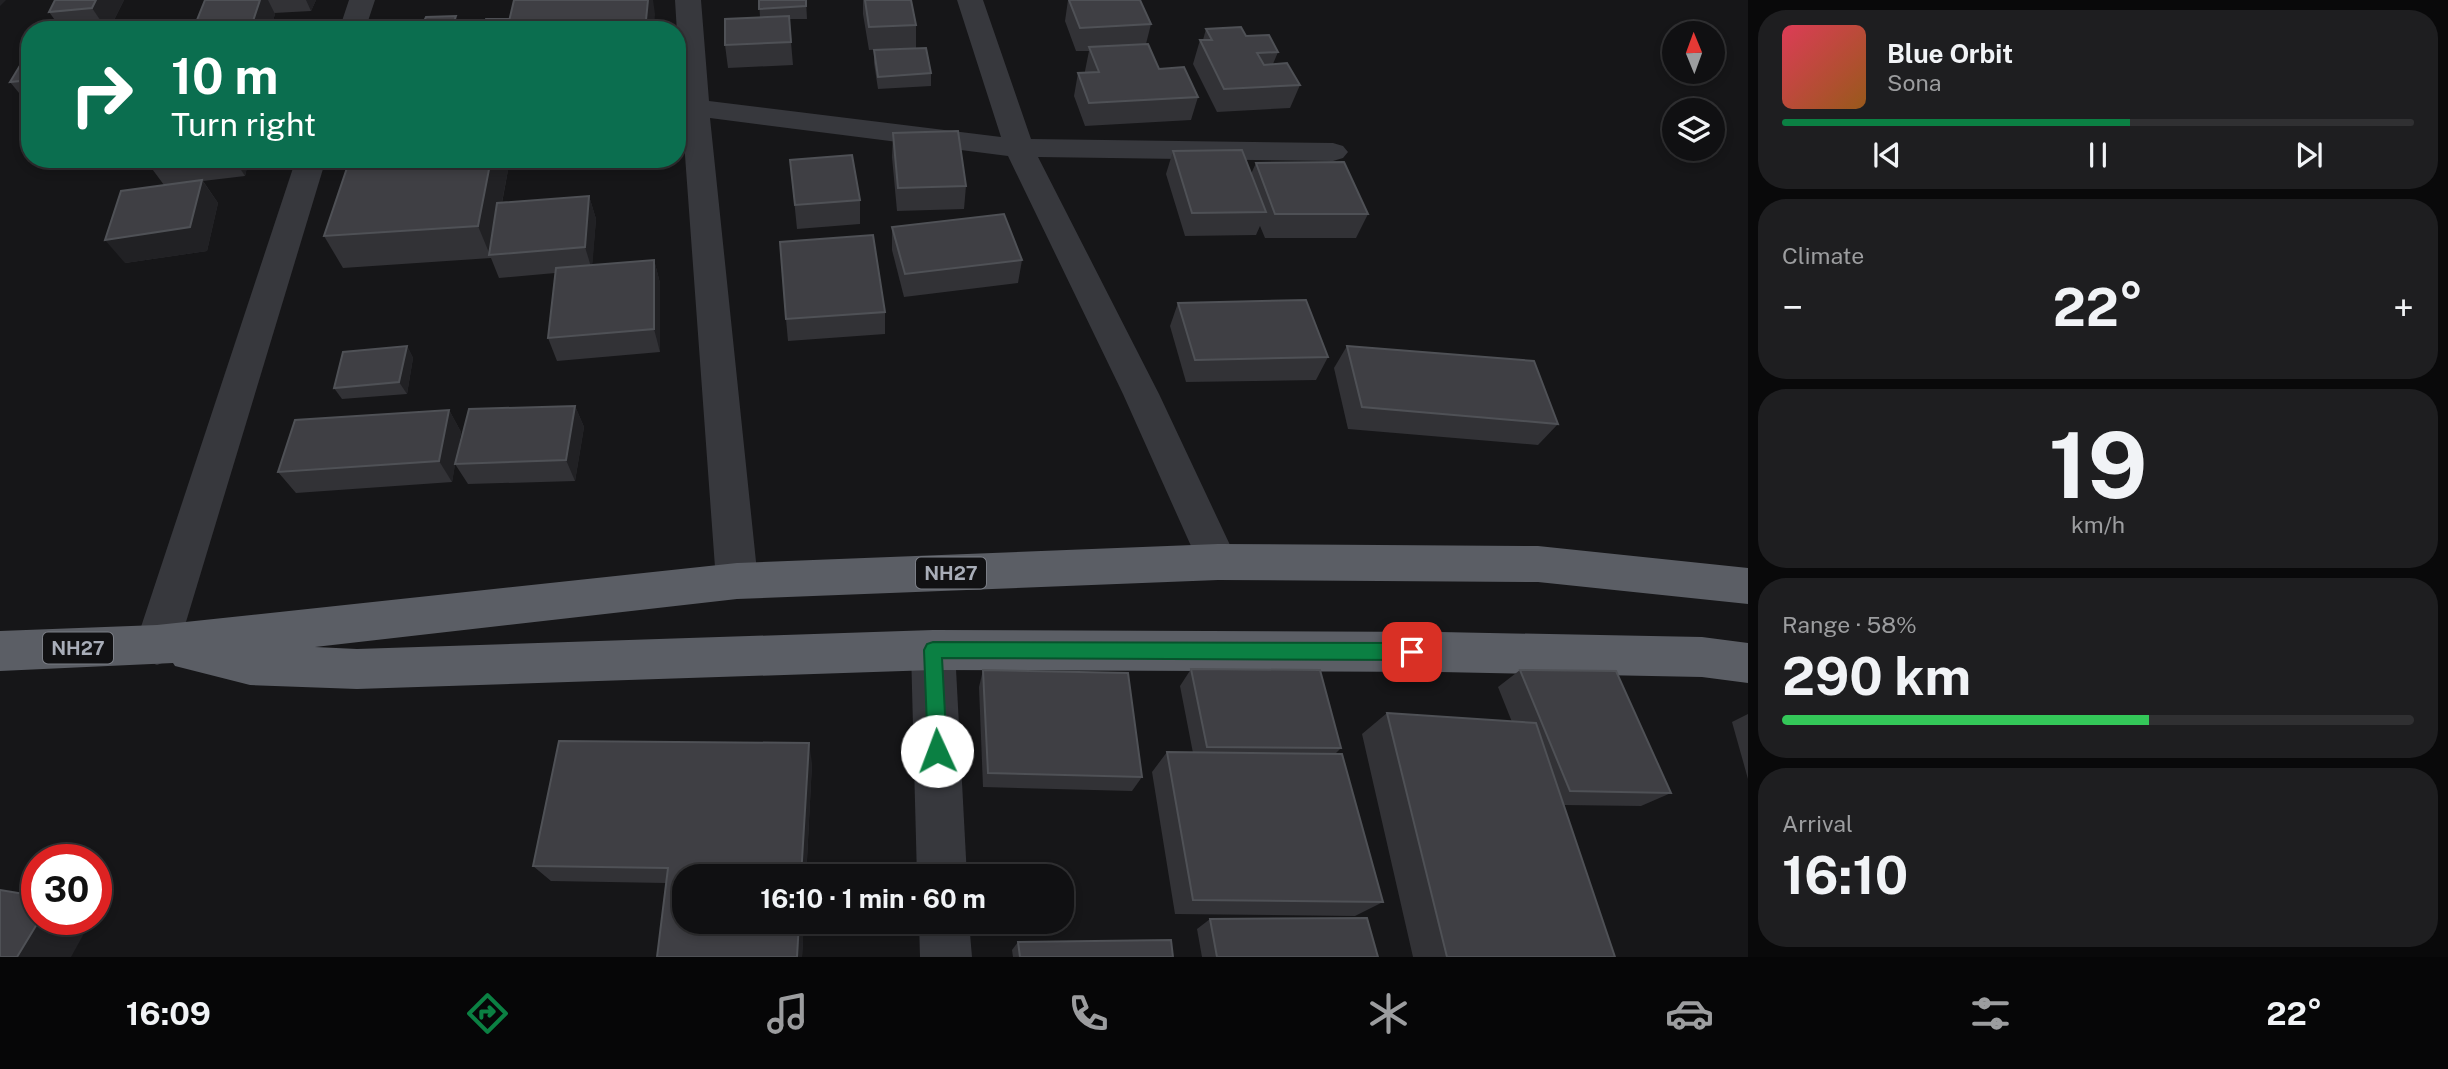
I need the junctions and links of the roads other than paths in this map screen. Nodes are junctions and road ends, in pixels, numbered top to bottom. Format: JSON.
{"nodes":[{"id":1,"x":362,"y":0,"type":"edge"},
{"id":2,"x":688,"y":0,"type":"edge"},
{"id":3,"x":970,"y":0,"type":"edge"},
{"id":4,"x":355,"y":21,"type":"edge"},
{"id":5,"x":686,"y":105,"type":"edge"},
{"id":6,"x":1019,"y":148,"type":"junction"},
{"id":7,"x":1333,"y":152,"type":"dead end"},
{"id":8,"x":308,"y":168,"type":"edge"},
{"id":9,"x":1218,"y":562,"type":"junction"},
{"id":10,"x":737,"y":581,"type":"junction"},
{"id":11,"x":1748,"y":586,"type":"edge"},
{"id":12,"x":157,"y":645,"type":"junction"},
{"id":13,"x":933,"y":650,"type":"junction"},
{"id":14,"x":0,"y":652,"type":"edge"},
{"id":15,"x":1748,"y":663,"type":"edge"},
{"id":16,"x":941,"y":864,"type":"edge"},
{"id":17,"x":945,"y":934,"type":"edge"},
{"id":18,"x":946,"y":957,"type":"edge"}],
"edges":[{"from":1,"to":4,"type":"street"},
{"from":2,"to":5,"type":"street"},
{"from":3,"to":6,"type":"street"},
{"from":5,"to":6,"type":"street"},
{"from":5,"to":10,"type":"street"},
{"from":6,"to":7,"type":"street"},
{"from":6,"to":9,"type":"street"},
{"from":8,"to":12,"type":"street"},
{"from":9,"to":10,"type":"highway","number":"NH27"},
{"from":9,"to":11,"type":"highway","number":"NH27"},
{"from":10,"to":12,"type":"highway","number":"NH27"},
{"from":12,"to":13,"type":"highway","number":"NH27"},
{"from":12,"to":14,"type":"highway","number":"NH27"},
{"from":13,"to":15,"type":"highway","number":"NH27"},
{"from":13,"to":16,"type":"street"},
{"from":17,"to":18,"type":"street"}]}
